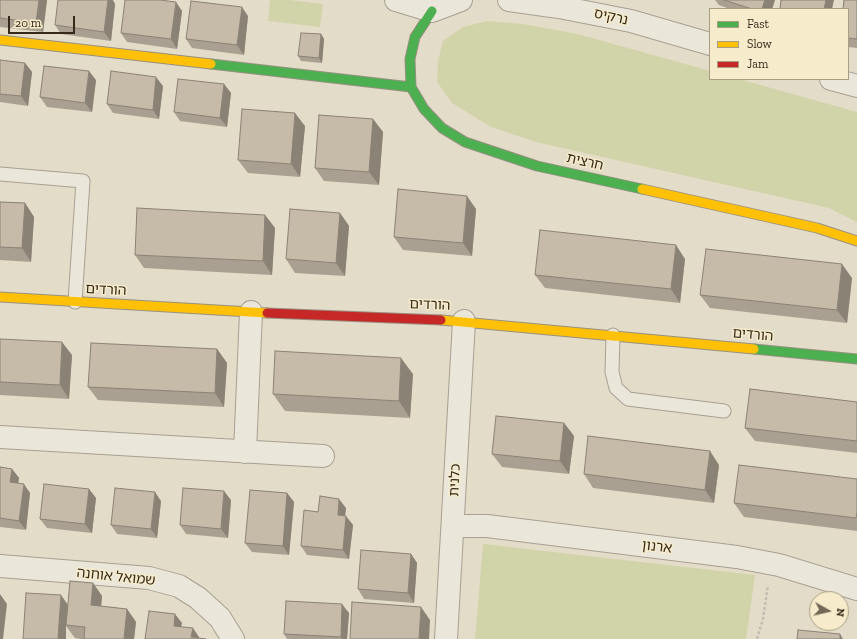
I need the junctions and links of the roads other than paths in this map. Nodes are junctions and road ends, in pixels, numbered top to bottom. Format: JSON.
{"nodes":[{"id":1,"x":396,"y":0,"type":"edge"},
{"id":2,"x":461,"y":0,"type":"edge"},
{"id":3,"x":509,"y":0,"type":"edge"},
{"id":4,"x":432,"y":11,"type":"junction"},
{"id":5,"x":0,"y":40,"type":"edge"},
{"id":6,"x":709,"y":44,"type":"edge"},
{"id":7,"x":835,"y":80,"type":"edge"},
{"id":8,"x":857,"y":86,"type":"edge"},
{"id":9,"x":411,"y":87,"type":"junction"},
{"id":10,"x":0,"y":174,"type":"edge"},
{"id":11,"x":857,"y":241,"type":"edge"},
{"id":12,"x":0,"y":297,"type":"edge"},
{"id":13,"x":76,"y":302,"type":"junction"},
{"id":14,"x":251,"y":312,"type":"junction"},
{"id":15,"x":464,"y":321,"type":"junction"},
{"id":16,"x":613,"y":335,"type":"junction"},
{"id":17,"x":857,"y":358,"type":"edge"},
{"id":18,"x":724,"y":411,"type":"dead end"},
{"id":19,"x":0,"y":437,"type":"edge"},
{"id":20,"x":245,"y":452,"type":"junction"},
{"id":21,"x":323,"y":456,"type":"dead end"},
{"id":22,"x":453,"y":526,"type":"junction"},
{"id":23,"x":0,"y":566,"type":"edge"},
{"id":24,"x":857,"y":589,"type":"edge"},
{"id":25,"x":233,"y":639,"type":"edge"},
{"id":26,"x":446,"y":639,"type":"edge"}],
"edges":[{"from":1,"to":4,"type":"street"},
{"from":2,"to":4,"type":"street"},
{"from":3,"to":6,"type":"street","name":"נרקיס"},
{"from":4,"to":9,"type":"street","name":"חרצית"},
{"from":5,"to":9,"type":"street"},
{"from":7,"to":8,"type":"street"},
{"from":9,"to":11,"type":"street","name":"חרצית"},
{"from":10,"to":13,"type":"lane"},
{"from":12,"to":13,"type":"street","name":"הורדים"},
{"from":13,"to":14,"type":"street","name":"הורדים"},
{"from":14,"to":15,"type":"street","name":"הורדים"},
{"from":14,"to":20,"type":"street"},
{"from":15,"to":16,"type":"street","name":"הורדים"},
{"from":15,"to":22,"type":"street","name":"כלנית"},
{"from":16,"to":17,"type":"street","name":"הורדים"},
{"from":16,"to":18,"type":"lane"},
{"from":19,"to":20,"type":"street"},
{"from":20,"to":21,"type":"street"},
{"from":22,"to":24,"type":"street","name":"ארנון"},
{"from":22,"to":26,"type":"street","name":"כלנית"},
{"from":23,"to":25,"type":"street","name":"שמואל אוחנה"}]}
